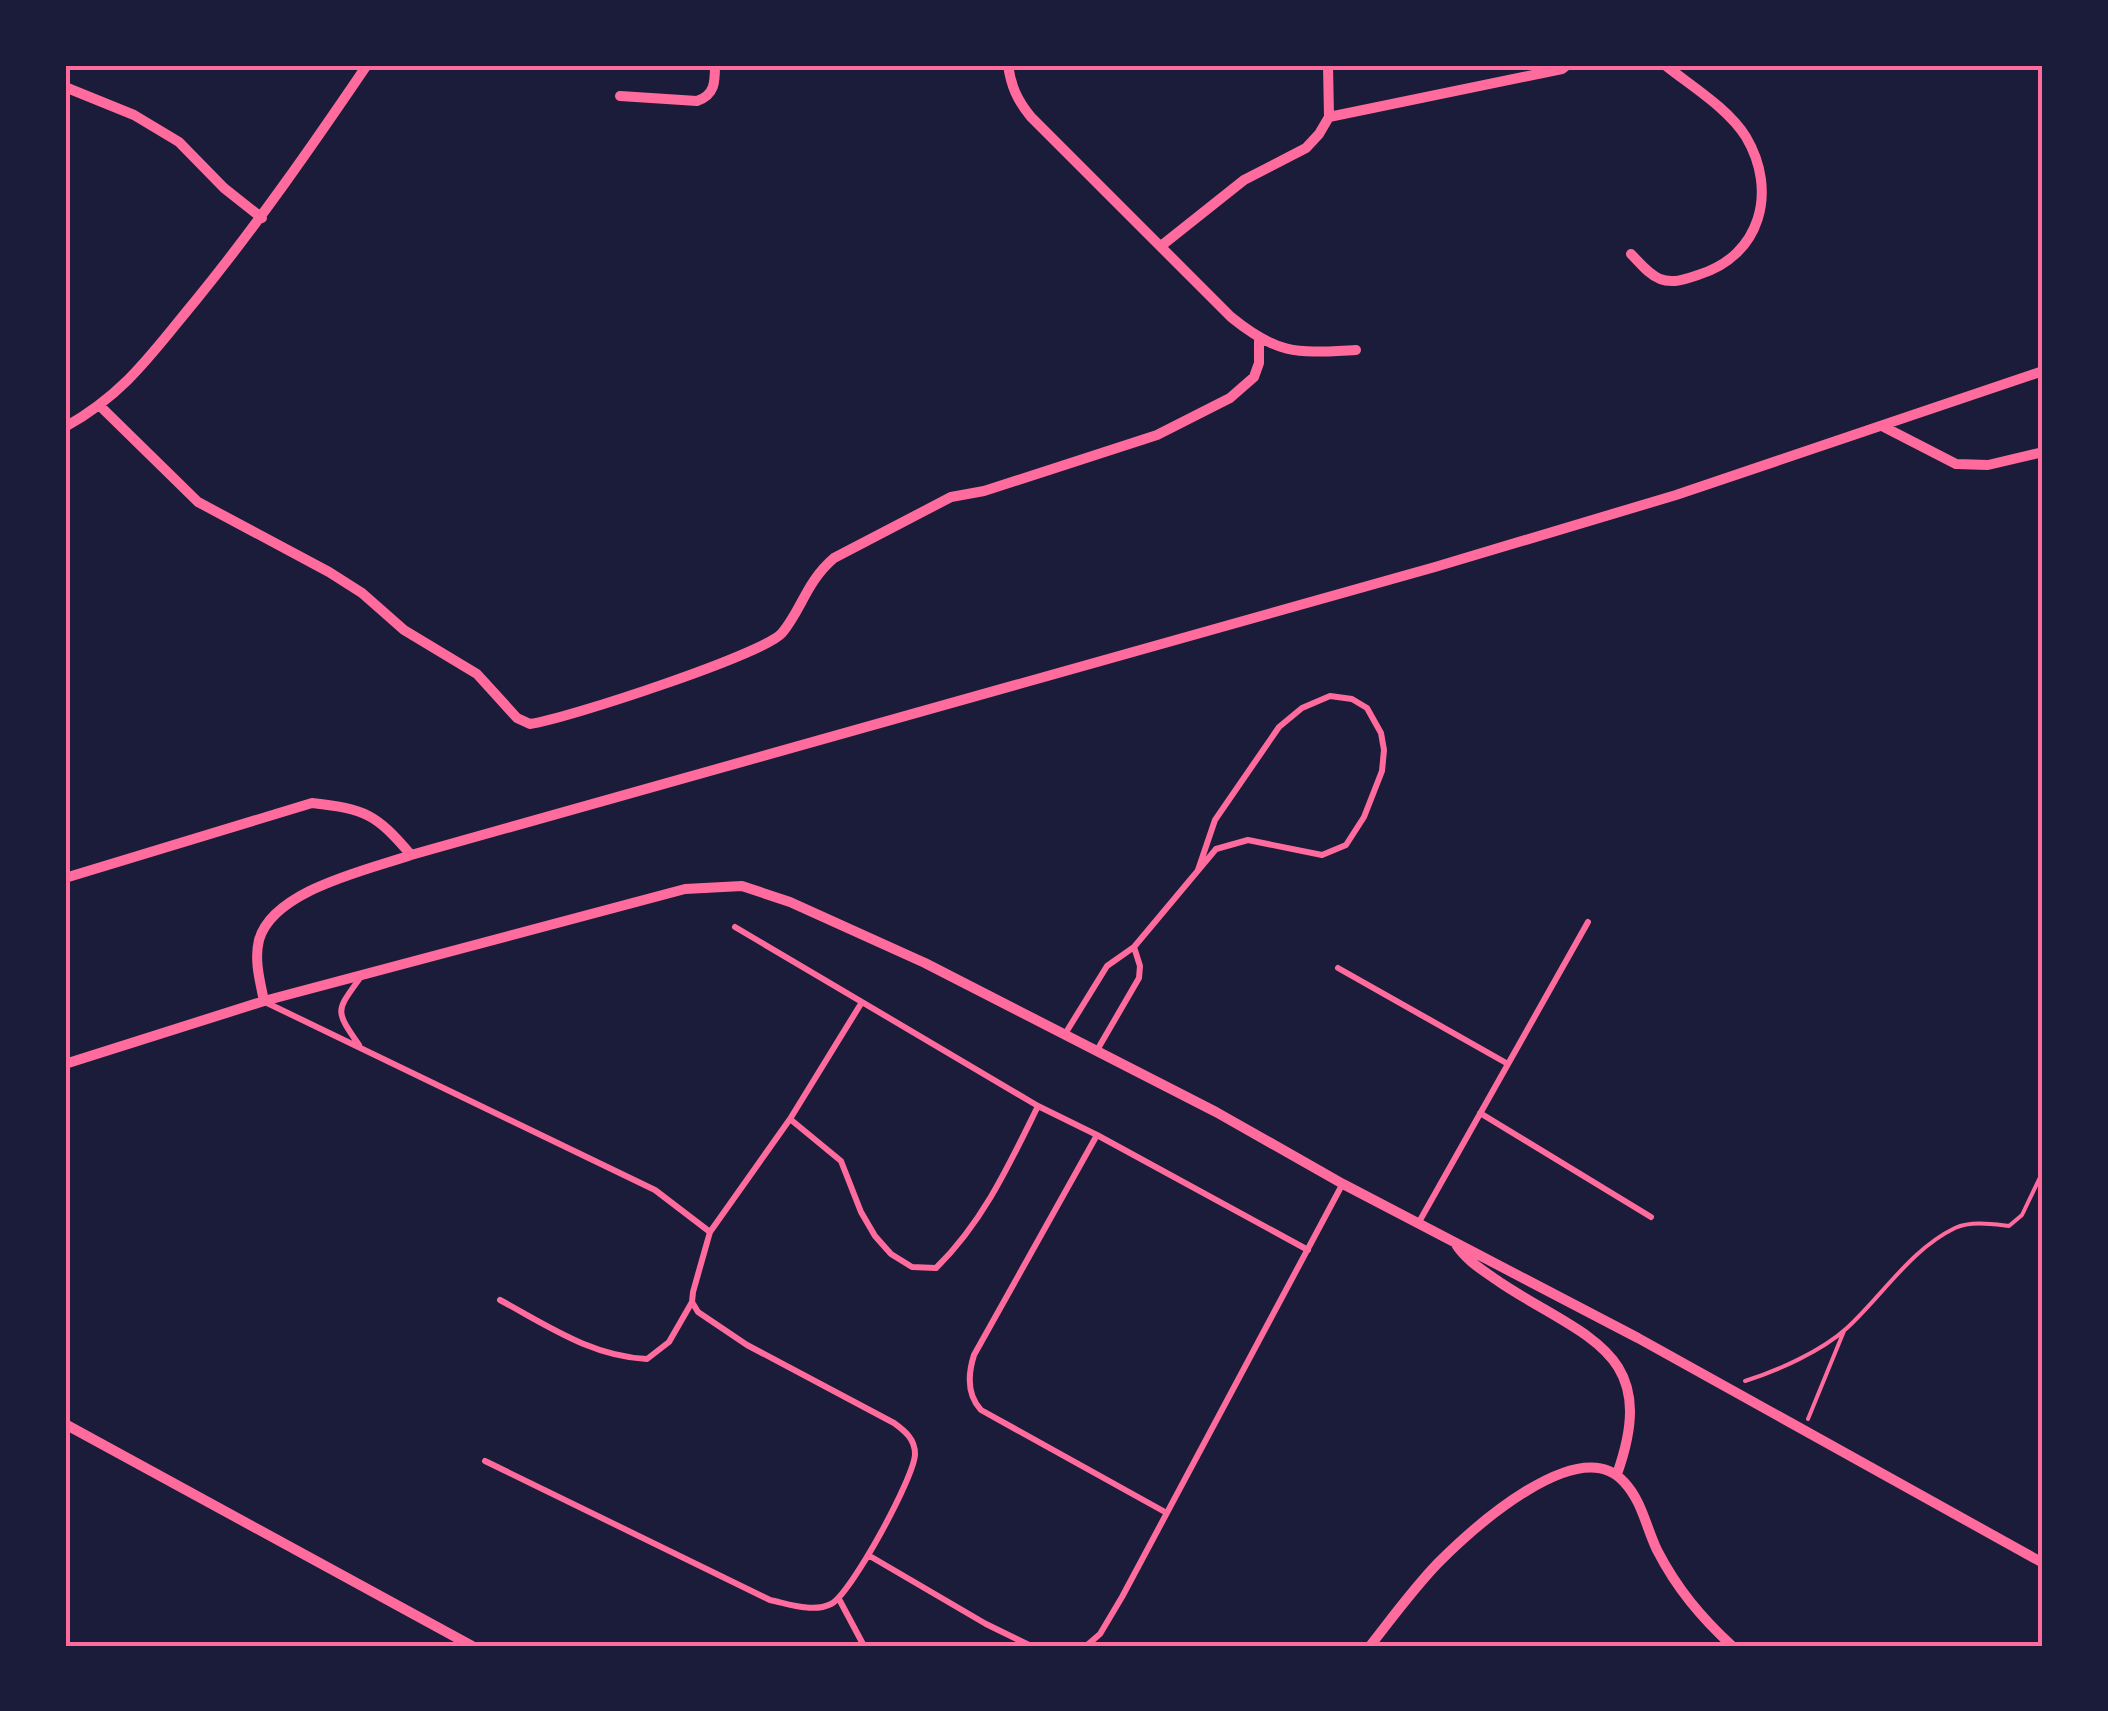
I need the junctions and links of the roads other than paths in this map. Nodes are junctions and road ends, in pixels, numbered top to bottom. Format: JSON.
{"nodes":[{"id":1,"x":367,"y":65,"type":"edge"},
{"id":2,"x":715,"y":65,"type":"edge"},
{"id":3,"x":1008,"y":65,"type":"edge"},
{"id":4,"x":1328,"y":65,"type":"edge"},
{"id":5,"x":1568,"y":65,"type":"edge"},
{"id":6,"x":1665,"y":65,"type":"edge"},
{"id":7,"x":65,"y":87,"type":"edge"},
{"id":8,"x":620,"y":96,"type":"dead end"},
{"id":9,"x":1329,"y":117,"type":"junction"},
{"id":10,"x":262,"y":218,"type":"junction"},
{"id":11,"x":1160,"y":246,"type":"junction"},
{"id":12,"x":1631,"y":254,"type":"dead end"},
{"id":13,"x":1259,"y":339,"type":"junction"},
{"id":14,"x":1356,"y":350,"type":"dead end"},
{"id":15,"x":2043,"y":370,"type":"edge"},
{"id":16,"x":101,"y":407,"type":"junction"},
{"id":17,"x":65,"y":427,"type":"edge"},
{"id":18,"x":1884,"y":427,"type":"junction"},
{"id":19,"x":2043,"y":452,"type":"edge"},
{"id":20,"x":411,"y":855,"type":"junction"},
{"id":21,"x":1198,"y":870,"type":"junction"},
{"id":22,"x":65,"y":878,"type":"edge"},
{"id":23,"x":1588,"y":922,"type":"dead end"},
{"id":24,"x":735,"y":927,"type":"dead end"},
{"id":25,"x":1134,"y":947,"type":"junction"},
{"id":26,"x":1338,"y":968,"type":"dead end"},
{"id":27,"x":363,"y":973,"type":"junction"},
{"id":28,"x":264,"y":1001,"type":"junction"},
{"id":29,"x":862,"y":1002,"type":"junction"},
{"id":30,"x":1064,"y":1035,"type":"junction"},
{"id":31,"x":360,"y":1046,"type":"junction"},
{"id":32,"x":1096,"y":1052,"type":"junction"},
{"id":33,"x":65,"y":1064,"type":"edge"},
{"id":34,"x":1508,"y":1064,"type":"junction"},
{"id":35,"x":1038,"y":1106,"type":"junction"},
{"id":36,"x":1480,"y":1113,"type":"junction"},
{"id":37,"x":790,"y":1119,"type":"junction"},
{"id":38,"x":1098,"y":1135,"type":"junction"},
{"id":39,"x":1343,"y":1184,"type":"junction"},
{"id":40,"x":1651,"y":1216,"type":"dead end"},
{"id":41,"x":1419,"y":1222,"type":"junction"},
{"id":42,"x":710,"y":1232,"type":"junction"},
{"id":43,"x":1452,"y":1239,"type":"junction"},
{"id":44,"x":1308,"y":1250,"type":"junction"},
{"id":45,"x":500,"y":1300,"type":"dead end"},
{"id":46,"x":692,"y":1302,"type":"junction"},
{"id":47,"x":65,"y":1424,"type":"edge"},
{"id":48,"x":485,"y":1461,"type":"dead end"},
{"id":49,"x":1617,"y":1474,"type":"junction"},
{"id":50,"x":1165,"y":1512,"type":"junction"},
{"id":51,"x":868,"y":1555,"type":"junction"},
{"id":52,"x":2043,"y":1563,"type":"edge"},
{"id":53,"x":839,"y":1598,"type":"junction"},
{"id":54,"x":1100,"y":1634,"type":"junction"},
{"id":55,"x":472,"y":1646,"type":"edge"},
{"id":56,"x":864,"y":1646,"type":"edge"},
{"id":57,"x":1031,"y":1646,"type":"edge"},
{"id":58,"x":1086,"y":1646,"type":"edge"},
{"id":59,"x":1101,"y":1646,"type":"edge"},
{"id":60,"x":1370,"y":1646,"type":"edge"},
{"id":61,"x":1732,"y":1646,"type":"edge"}],
"edges":[{"from":1,"to":10,"type":"street"},
{"from":2,"to":8,"type":"street"},
{"from":3,"to":11,"type":"street"},
{"from":4,"to":9,"type":"street"},
{"from":5,"to":9,"type":"street"},
{"from":6,"to":12,"type":"street"},
{"from":7,"to":10,"type":"street"},
{"from":9,"to":11,"type":"street"},
{"from":10,"to":16,"type":"street"},
{"from":11,"to":13,"type":"street"},
{"from":13,"to":14,"type":"street"},
{"from":13,"to":16,"type":"street"},
{"from":15,"to":18,"type":"street"},
{"from":16,"to":17,"type":"street"},
{"from":18,"to":19,"type":"street"},
{"from":18,"to":20,"type":"street"},
{"from":20,"to":22,"type":"street"},
{"from":20,"to":28,"type":"street"},
{"from":21,"to":21,"type":"lane"},
{"from":21,"to":25,"type":"lane"},
{"from":23,"to":34,"type":"lane"},
{"from":24,"to":29,"type":"lane"},
{"from":25,"to":30,"type":"lane"},
{"from":25,"to":32,"type":"lane"},
{"from":26,"to":34,"type":"lane"},
{"from":27,"to":28,"type":"street"},
{"from":27,"to":30,"type":"street"},
{"from":27,"to":31,"type":"lane"},
{"from":28,"to":31,"type":"lane"},
{"from":28,"to":33,"type":"street"},
{"from":29,"to":35,"type":"lane"},
{"from":29,"to":37,"type":"lane"},
{"from":30,"to":32,"type":"street"},
{"from":31,"to":42,"type":"lane"},
{"from":32,"to":39,"type":"street"},
{"from":34,"to":36,"type":"lane"},
{"from":35,"to":37,"type":"lane"},
{"from":35,"to":38,"type":"lane"},
{"from":36,"to":40,"type":"lane"},
{"from":36,"to":41,"type":"lane"},
{"from":37,"to":42,"type":"lane"},
{"from":38,"to":44,"type":"lane"},
{"from":38,"to":50,"type":"lane"},
{"from":39,"to":41,"type":"street"},
{"from":39,"to":44,"type":"lane"},
{"from":41,"to":43,"type":"street"},
{"from":42,"to":46,"type":"lane"},
{"from":43,"to":49,"type":"street"},
{"from":43,"to":52,"type":"street"},
{"from":44,"to":50,"type":"lane"},
{"from":45,"to":46,"type":"lane"},
{"from":46,"to":51,"type":"lane"},
{"from":47,"to":55,"type":"street"},
{"from":48,"to":53,"type":"lane"},
{"from":49,"to":60,"type":"street"},
{"from":49,"to":61,"type":"street"},
{"from":50,"to":54,"type":"lane"},
{"from":51,"to":53,"type":"lane"},
{"from":51,"to":57,"type":"lane"},
{"from":53,"to":56,"type":"lane"},
{"from":54,"to":58,"type":"lane"},
{"from":54,"to":59,"type":"lane"}]}
